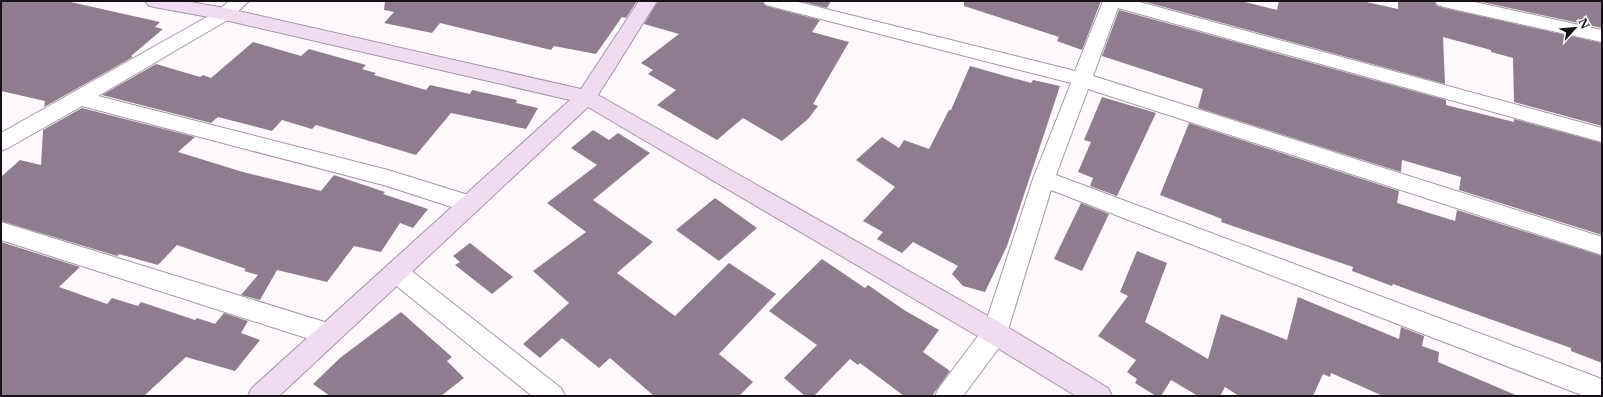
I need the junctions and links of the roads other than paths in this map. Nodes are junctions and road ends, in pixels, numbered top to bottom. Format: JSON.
{"nodes":[{"id":1,"x":154,"y":1,"type":"edge"},
{"id":2,"x":648,"y":1,"type":"edge"},
{"id":3,"x":772,"y":1,"type":"edge"},
{"id":4,"x":1114,"y":1,"type":"edge"},
{"id":5,"x":1444,"y":1,"type":"edge"},
{"id":6,"x":233,"y":8,"type":"edge"},
{"id":7,"x":1602,"y":36,"type":"edge"},
{"id":8,"x":1083,"y":80,"type":"junction"},
{"id":9,"x":586,"y":97,"type":"junction"},
{"id":10,"x":79,"y":98,"type":"junction"},
{"id":11,"x":1602,"y":135,"type":"edge"},
{"id":12,"x":1,"y":143,"type":"edge"},
{"id":13,"x":1044,"y":179,"type":"junction"},
{"id":14,"x":470,"y":204,"type":"junction"},
{"id":15,"x":1,"y":231,"type":"edge"},
{"id":16,"x":1602,"y":246,"type":"edge"},
{"id":17,"x":396,"y":272,"type":"junction"},
{"id":18,"x":995,"y":333,"type":"junction"},
{"id":19,"x":328,"y":334,"type":"junction"},
{"id":20,"x":1602,"y":391,"type":"edge"},
{"id":21,"x":261,"y":396,"type":"edge"},
{"id":22,"x":552,"y":396,"type":"edge"},
{"id":23,"x":948,"y":396,"type":"edge"},
{"id":24,"x":1099,"y":396,"type":"edge"}],
"edges":[{"from":1,"to":6,"type":"street"},
{"from":2,"to":9,"type":"street"},
{"from":3,"to":8,"type":"street"},
{"from":4,"to":8,"type":"street"},
{"from":4,"to":11,"type":"street"},
{"from":5,"to":7,"type":"street"},
{"from":6,"to":9,"type":"street"},
{"from":6,"to":10,"type":"street"},
{"from":8,"to":13,"type":"street"},
{"from":8,"to":16,"type":"street"},
{"from":9,"to":14,"type":"street"},
{"from":9,"to":18,"type":"street"},
{"from":10,"to":12,"type":"street"},
{"from":10,"to":14,"type":"street"},
{"from":13,"to":18,"type":"street"},
{"from":13,"to":20,"type":"street"},
{"from":14,"to":17,"type":"street"},
{"from":15,"to":19,"type":"street"},
{"from":17,"to":19,"type":"street"},
{"from":17,"to":22,"type":"street"},
{"from":18,"to":23,"type":"street"},
{"from":18,"to":24,"type":"street"},
{"from":19,"to":21,"type":"street"}]}
